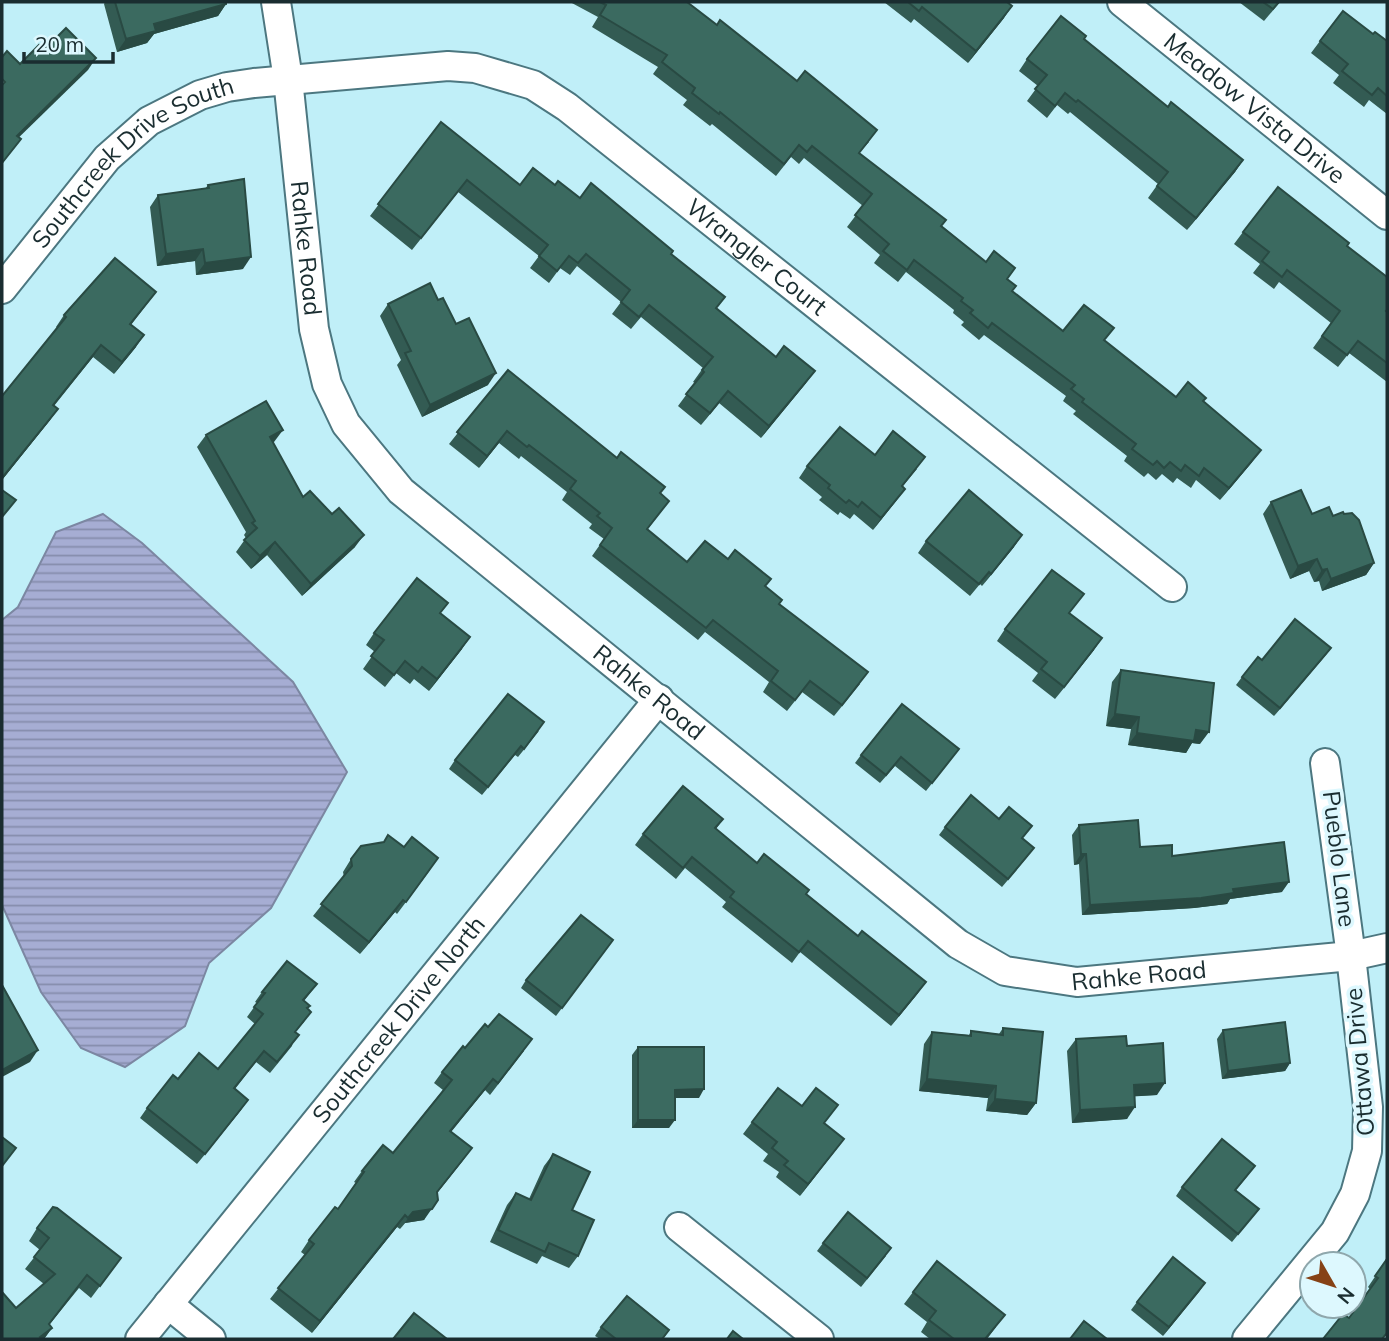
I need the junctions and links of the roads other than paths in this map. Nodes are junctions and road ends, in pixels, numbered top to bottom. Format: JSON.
{"nodes":[{"id":1,"x":276,"y":2,"type":"edge"},
{"id":2,"x":1122,"y":2,"type":"edge"},
{"id":3,"x":288,"y":79,"type":"junction"},
{"id":4,"x":1387,"y":215,"type":"edge"},
{"id":5,"x":2,"y":289,"type":"edge"},
{"id":6,"x":1172,"y":587,"type":"dead end"},
{"id":7,"x":659,"y":699,"type":"junction"},
{"id":8,"x":1325,"y":763,"type":"dead end"},
{"id":9,"x":1387,"y":948,"type":"edge"},
{"id":10,"x":1351,"y":956,"type":"junction"},
{"id":11,"x":679,"y":1227,"type":"dead end"},
{"id":12,"x":168,"y":1304,"type":"junction"},
{"id":13,"x":140,"y":1339,"type":"edge"},
{"id":14,"x":211,"y":1339,"type":"edge"},
{"id":15,"x":819,"y":1339,"type":"edge"},
{"id":16,"x":1247,"y":1339,"type":"edge"}],
"edges":[{"from":1,"to":3,"type":"street","name":"Rahke Road"},
{"from":2,"to":4,"type":"street","name":"Meadow Vista Drive"},
{"from":3,"to":5,"type":"street","name":"Southcreek Drive South"},
{"from":3,"to":6,"type":"street","name":"Wrangler Court"},
{"from":3,"to":7,"type":"street","name":"Rahke Road"},
{"from":7,"to":10,"type":"street","name":"Rahke Road"},
{"from":7,"to":12,"type":"street","name":"Southcreek Drive North"},
{"from":8,"to":10,"type":"street","name":"Pueblo Lane"},
{"from":9,"to":10,"type":"street","name":"Rahke Road"},
{"from":10,"to":16,"type":"street","name":"Ottawa Drive"},
{"from":11,"to":15,"type":"street"},
{"from":12,"to":13,"type":"street","name":"Southcreek Drive North"},
{"from":12,"to":14,"type":"street"}]}
